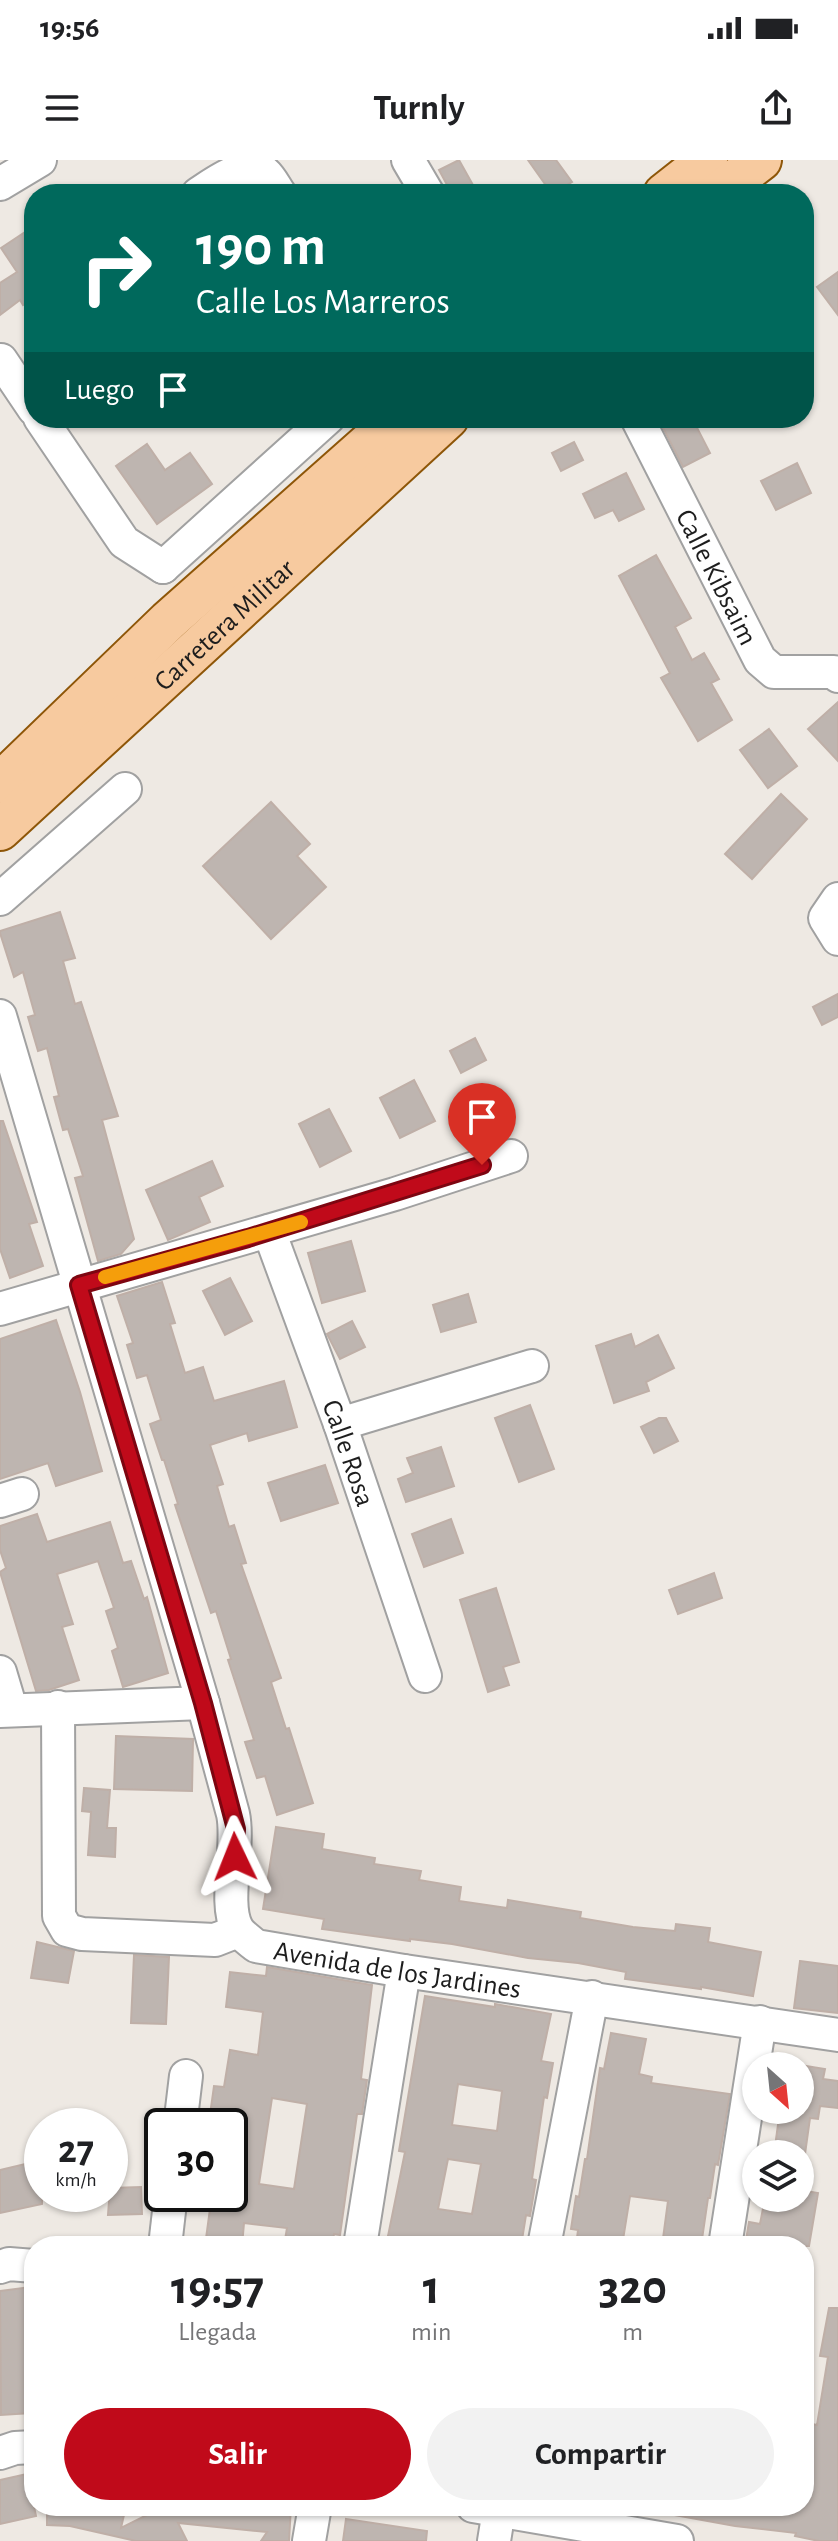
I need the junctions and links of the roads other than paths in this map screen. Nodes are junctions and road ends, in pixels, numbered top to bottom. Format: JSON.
{"nodes":[{"id":1,"x":40,"y":160,"type":"edge"},
{"id":2,"x":408,"y":160,"type":"edge"},
{"id":3,"x":707,"y":160,"type":"edge"},
{"id":4,"x":761,"y":160,"type":"edge"},
{"id":5,"x":0,"y":184,"type":"edge"},
{"id":6,"x":214,"y":184,"type":"edge"},
{"id":7,"x":273,"y":184,"type":"edge"},
{"id":8,"x":422,"y":184,"type":"edge"},
{"id":9,"x":677,"y":184,"type":"edge"},
{"id":10,"x":730,"y":184,"type":"edge"},
{"id":11,"x":1,"y":360,"type":"edge"},
{"id":12,"x":24,"y":394,"type":"edge"},
{"id":13,"x":47,"y":428,"type":"edge"},
{"id":14,"x":317,"y":428,"type":"edge"},
{"id":15,"x":386,"y":428,"type":"edge"},
{"id":16,"x":437,"y":428,"type":"edge"},
{"id":17,"x":642,"y":428,"type":"edge"},
{"id":18,"x":163,"y":567,"type":"junction"},
{"id":19,"x":168,"y":621,"type":"junction"},
{"id":20,"x":838,"y":676,"type":"edge"},
{"id":21,"x":0,"y":783,"type":"edge"},
{"id":22,"x":125,"y":789,"type":"dead end"},
{"id":23,"x":0,"y":830,"type":"edge"},
{"id":24,"x":0,"y":899,"type":"edge"},
{"id":25,"x":838,"y":899,"type":"edge"},
{"id":26,"x":838,"y":939,"type":"edge"},
{"id":27,"x":0,"y":1016,"type":"edge"},
{"id":28,"x":511,"y":1156,"type":"dead end"},
{"id":29,"x":269,"y":1231,"type":"junction"},
{"id":30,"x":79,"y":1285,"type":"junction"},
{"id":31,"x":0,"y":1309,"type":"edge"},
{"id":32,"x":532,"y":1366,"type":"dead end"},
{"id":33,"x":340,"y":1424,"type":"junction"},
{"id":34,"x":0,"y":1672,"type":"edge"},
{"id":35,"x":425,"y":1676,"type":"dead end"},
{"id":36,"x":203,"y":1703,"type":"junction"},
{"id":37,"x":58,"y":1707,"type":"junction"},
{"id":38,"x":6,"y":1710,"type":"edge"},
{"id":39,"x":238,"y":1931,"type":"junction"},
{"id":40,"x":404,"y":1971,"type":"junction"},
{"id":41,"x":592,"y":1997,"type":"junction"},
{"id":42,"x":760,"y":2022,"type":"junction"},
{"id":43,"x":838,"y":2035,"type":"edge"},
{"id":44,"x":186,"y":2076,"type":"dead end"},
{"id":45,"x":182,"y":2108,"type":"edge"},
{"id":46,"x":169,"y":2212,"type":"edge"},
{"id":47,"x":166,"y":2236,"type":"edge"},
{"id":48,"x":362,"y":2236,"type":"edge"},
{"id":49,"x":546,"y":2236,"type":"edge"},
{"id":50,"x":727,"y":2236,"type":"edge"},
{"id":51,"x":24,"y":2265,"type":"edge"},
{"id":52,"x":0,"y":2267,"type":"edge"},
{"id":53,"x":24,"y":2448,"type":"edge"},
{"id":54,"x":0,"y":2453,"type":"edge"},
{"id":55,"x":313,"y":2516,"type":"edge"},
{"id":56,"x":488,"y":2519,"type":"edge"},
{"id":57,"x":309,"y":2541,"type":"edge"},
{"id":58,"x":677,"y":2541,"type":"edge"}],
"edges":[{"from":1,"to":5,"type":"street"},
{"from":2,"to":8,"type":"street"},
{"from":3,"to":9,"type":"main road"},
{"from":4,"to":10,"type":"main road"},
{"from":6,"to":7,"type":"street"},
{"from":11,"to":12,"type":"street"},
{"from":13,"to":18,"type":"street"},
{"from":14,"to":18,"type":"street"},
{"from":15,"to":19,"type":"main road","name":"Carretera Militar"},
{"from":16,"to":23,"type":"main road","name":"Carretera Militar"},
{"from":17,"to":20,"type":"street","name":"Calle Kibsaim"},
{"from":18,"to":19,"type":"street"},
{"from":19,"to":21,"type":"main road","name":"Carretera Militar"},
{"from":22,"to":24,"type":"street"},
{"from":25,"to":26,"type":"street"},
{"from":27,"to":30,"type":"street","name":"Avenida de los Jardines"},
{"from":28,"to":29,"type":"street"},
{"from":29,"to":30,"type":"street"},
{"from":29,"to":33,"type":"street","name":"Calle Rosa"},
{"from":30,"to":31,"type":"street"},
{"from":30,"to":36,"type":"street","name":"Avenida de los Jardines"},
{"from":32,"to":33,"type":"street"},
{"from":33,"to":35,"type":"street","name":"Calle Rosa"},
{"from":34,"to":38,"type":"street"},
{"from":36,"to":37,"type":"street"},
{"from":36,"to":39,"type":"street","name":"Avenida de los Jardines"},
{"from":37,"to":38,"type":"street"},
{"from":37,"to":39,"type":"street"},
{"from":39,"to":40,"type":"street","name":"Avenida de los Jardines"},
{"from":40,"to":41,"type":"street","name":"Avenida de los Jardines"},
{"from":40,"to":48,"type":"street"},
{"from":41,"to":42,"type":"street","name":"Avenida de los Jardines"},
{"from":41,"to":49,"type":"street"},
{"from":42,"to":43,"type":"street","name":"Avenida de los Jardines"},
{"from":42,"to":50,"type":"street"},
{"from":44,"to":45,"type":"street"},
{"from":46,"to":47,"type":"street"},
{"from":51,"to":52,"type":"street"},
{"from":53,"to":54,"type":"street"},
{"from":55,"to":57,"type":"street"},
{"from":56,"to":58,"type":"street"}]}
